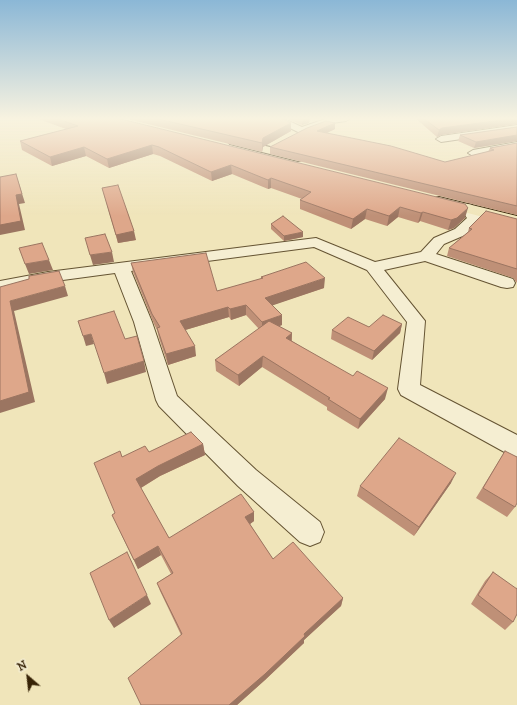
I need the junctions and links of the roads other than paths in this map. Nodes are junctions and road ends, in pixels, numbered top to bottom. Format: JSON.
{"nodes":[{"id":1,"x":255,"y":151,"type":"edge"},
{"id":2,"x":271,"y":151,"type":"edge"},
{"id":3,"x":485,"y":151,"type":"edge"},
{"id":4,"x":473,"y":153,"type":"dead end"},
{"id":5,"x":467,"y":208,"type":"junction"},
{"id":6,"x":517,"y":211,"type":"edge"},
{"id":7,"x":517,"y":221,"type":"edge"},
{"id":8,"x":426,"y":256,"type":"junction"},
{"id":9,"x":373,"y":266,"type":"junction"},
{"id":10,"x":121,"y":267,"type":"junction"},
{"id":11,"x":507,"y":283,"type":"dead end"},
{"id":12,"x":0,"y":286,"type":"edge"},
{"id":13,"x":517,"y":447,"type":"edge"},
{"id":14,"x":310,"y":532,"type":"dead end"}],
"edges":[{"from":1,"to":2,"type":"highway"},
{"from":3,"to":4,"type":"street"},
{"from":5,"to":6,"type":"highway"},
{"from":5,"to":7,"type":"highway"},
{"from":5,"to":8,"type":"street"},
{"from":8,"to":9,"type":"street"},
{"from":8,"to":11,"type":"street"},
{"from":9,"to":10,"type":"street"},
{"from":9,"to":13,"type":"street"},
{"from":10,"to":12,"type":"street"},
{"from":10,"to":14,"type":"street"}]}
